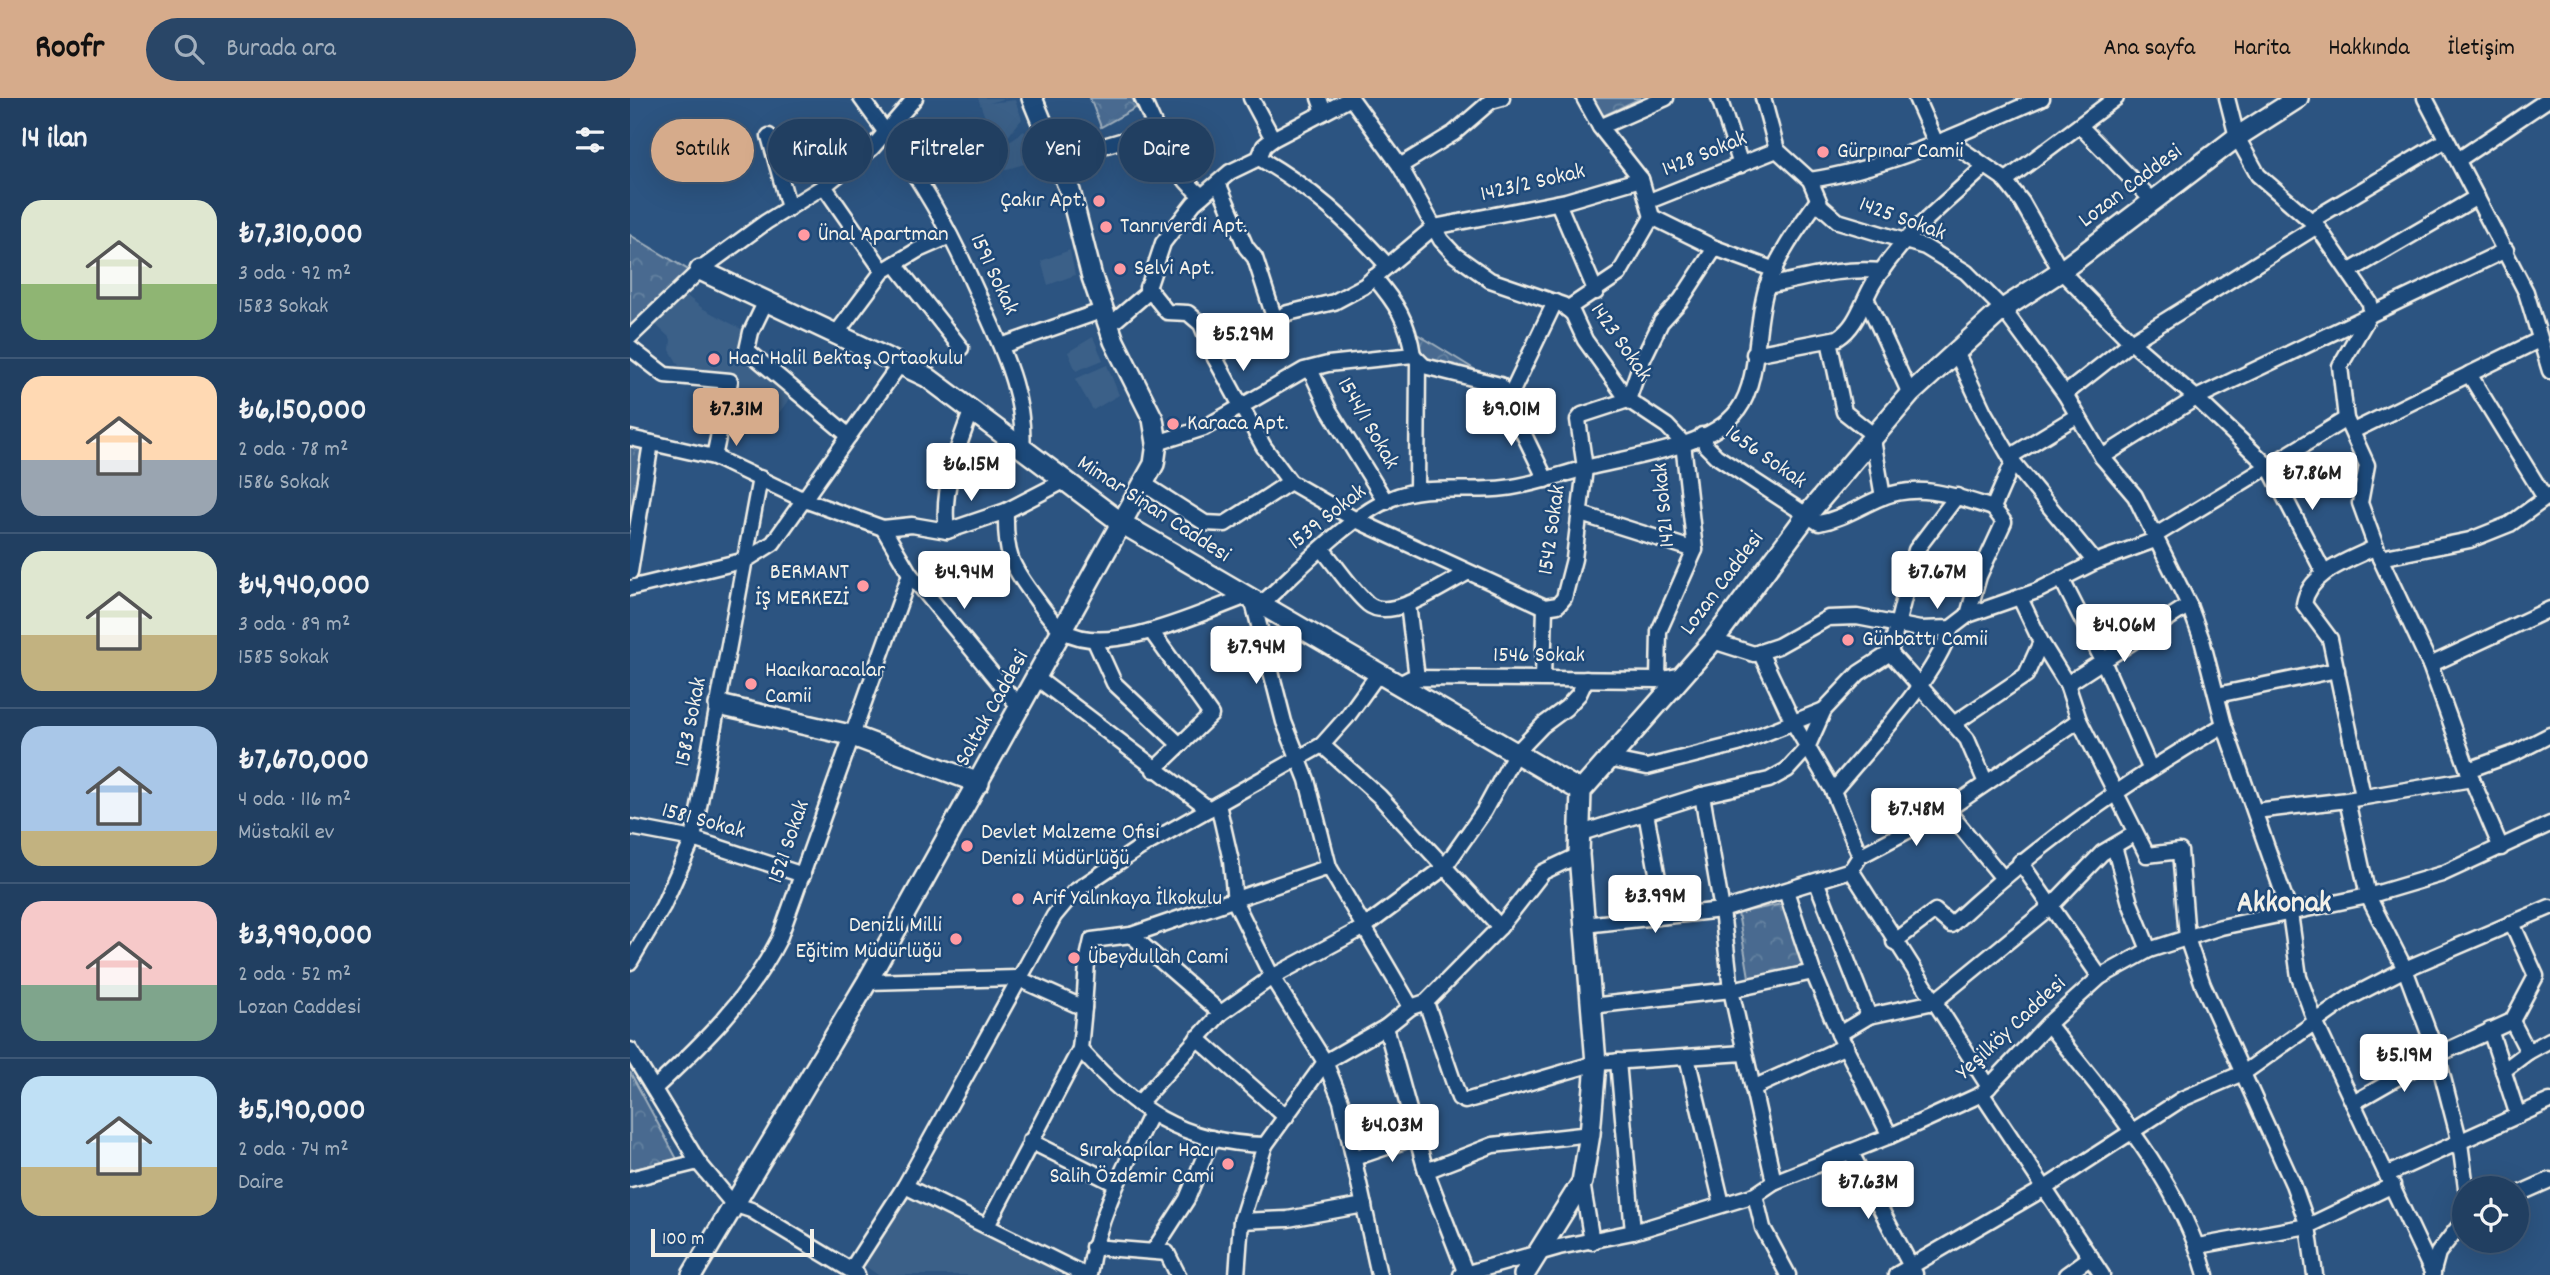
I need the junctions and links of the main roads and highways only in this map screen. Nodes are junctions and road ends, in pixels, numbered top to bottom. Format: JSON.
{"nodes":[{"id":1,"x":1032,"y":98,"type":"edge"},
{"id":2,"x":2298,"y":98,"type":"edge"},
{"id":3,"x":700,"y":270,"type":"road end"},
{"id":4,"x":1123,"y":524,"type":"junction"},
{"id":5,"x":719,"y":705,"type":"road end"},
{"id":6,"x":979,"y":783,"type":"junction"},
{"id":7,"x":1581,"y":791,"type":"junction"},
{"id":8,"x":692,"y":1275,"type":"edge"},
{"id":9,"x":1524,"y":1275,"type":"edge"}],
"edges":[{"from":1,"to":4,"type":"main road","name":"Saltak Caddesi"},
{"from":2,"to":7,"type":"main road","name":"Lozan Caddesi"},
{"from":3,"to":4,"type":"main road","name":"Mimar Sinan Caddesi"},
{"from":4,"to":6,"type":"main road","name":"Saltak Caddesi"},
{"from":4,"to":7,"type":"main road","name":"Mimar Sinan Caddesi"},
{"from":5,"to":6,"type":"main road"},
{"from":6,"to":8,"type":"main road","name":"Saltak Caddesi"},
{"from":7,"to":9,"type":"main road"}]}
